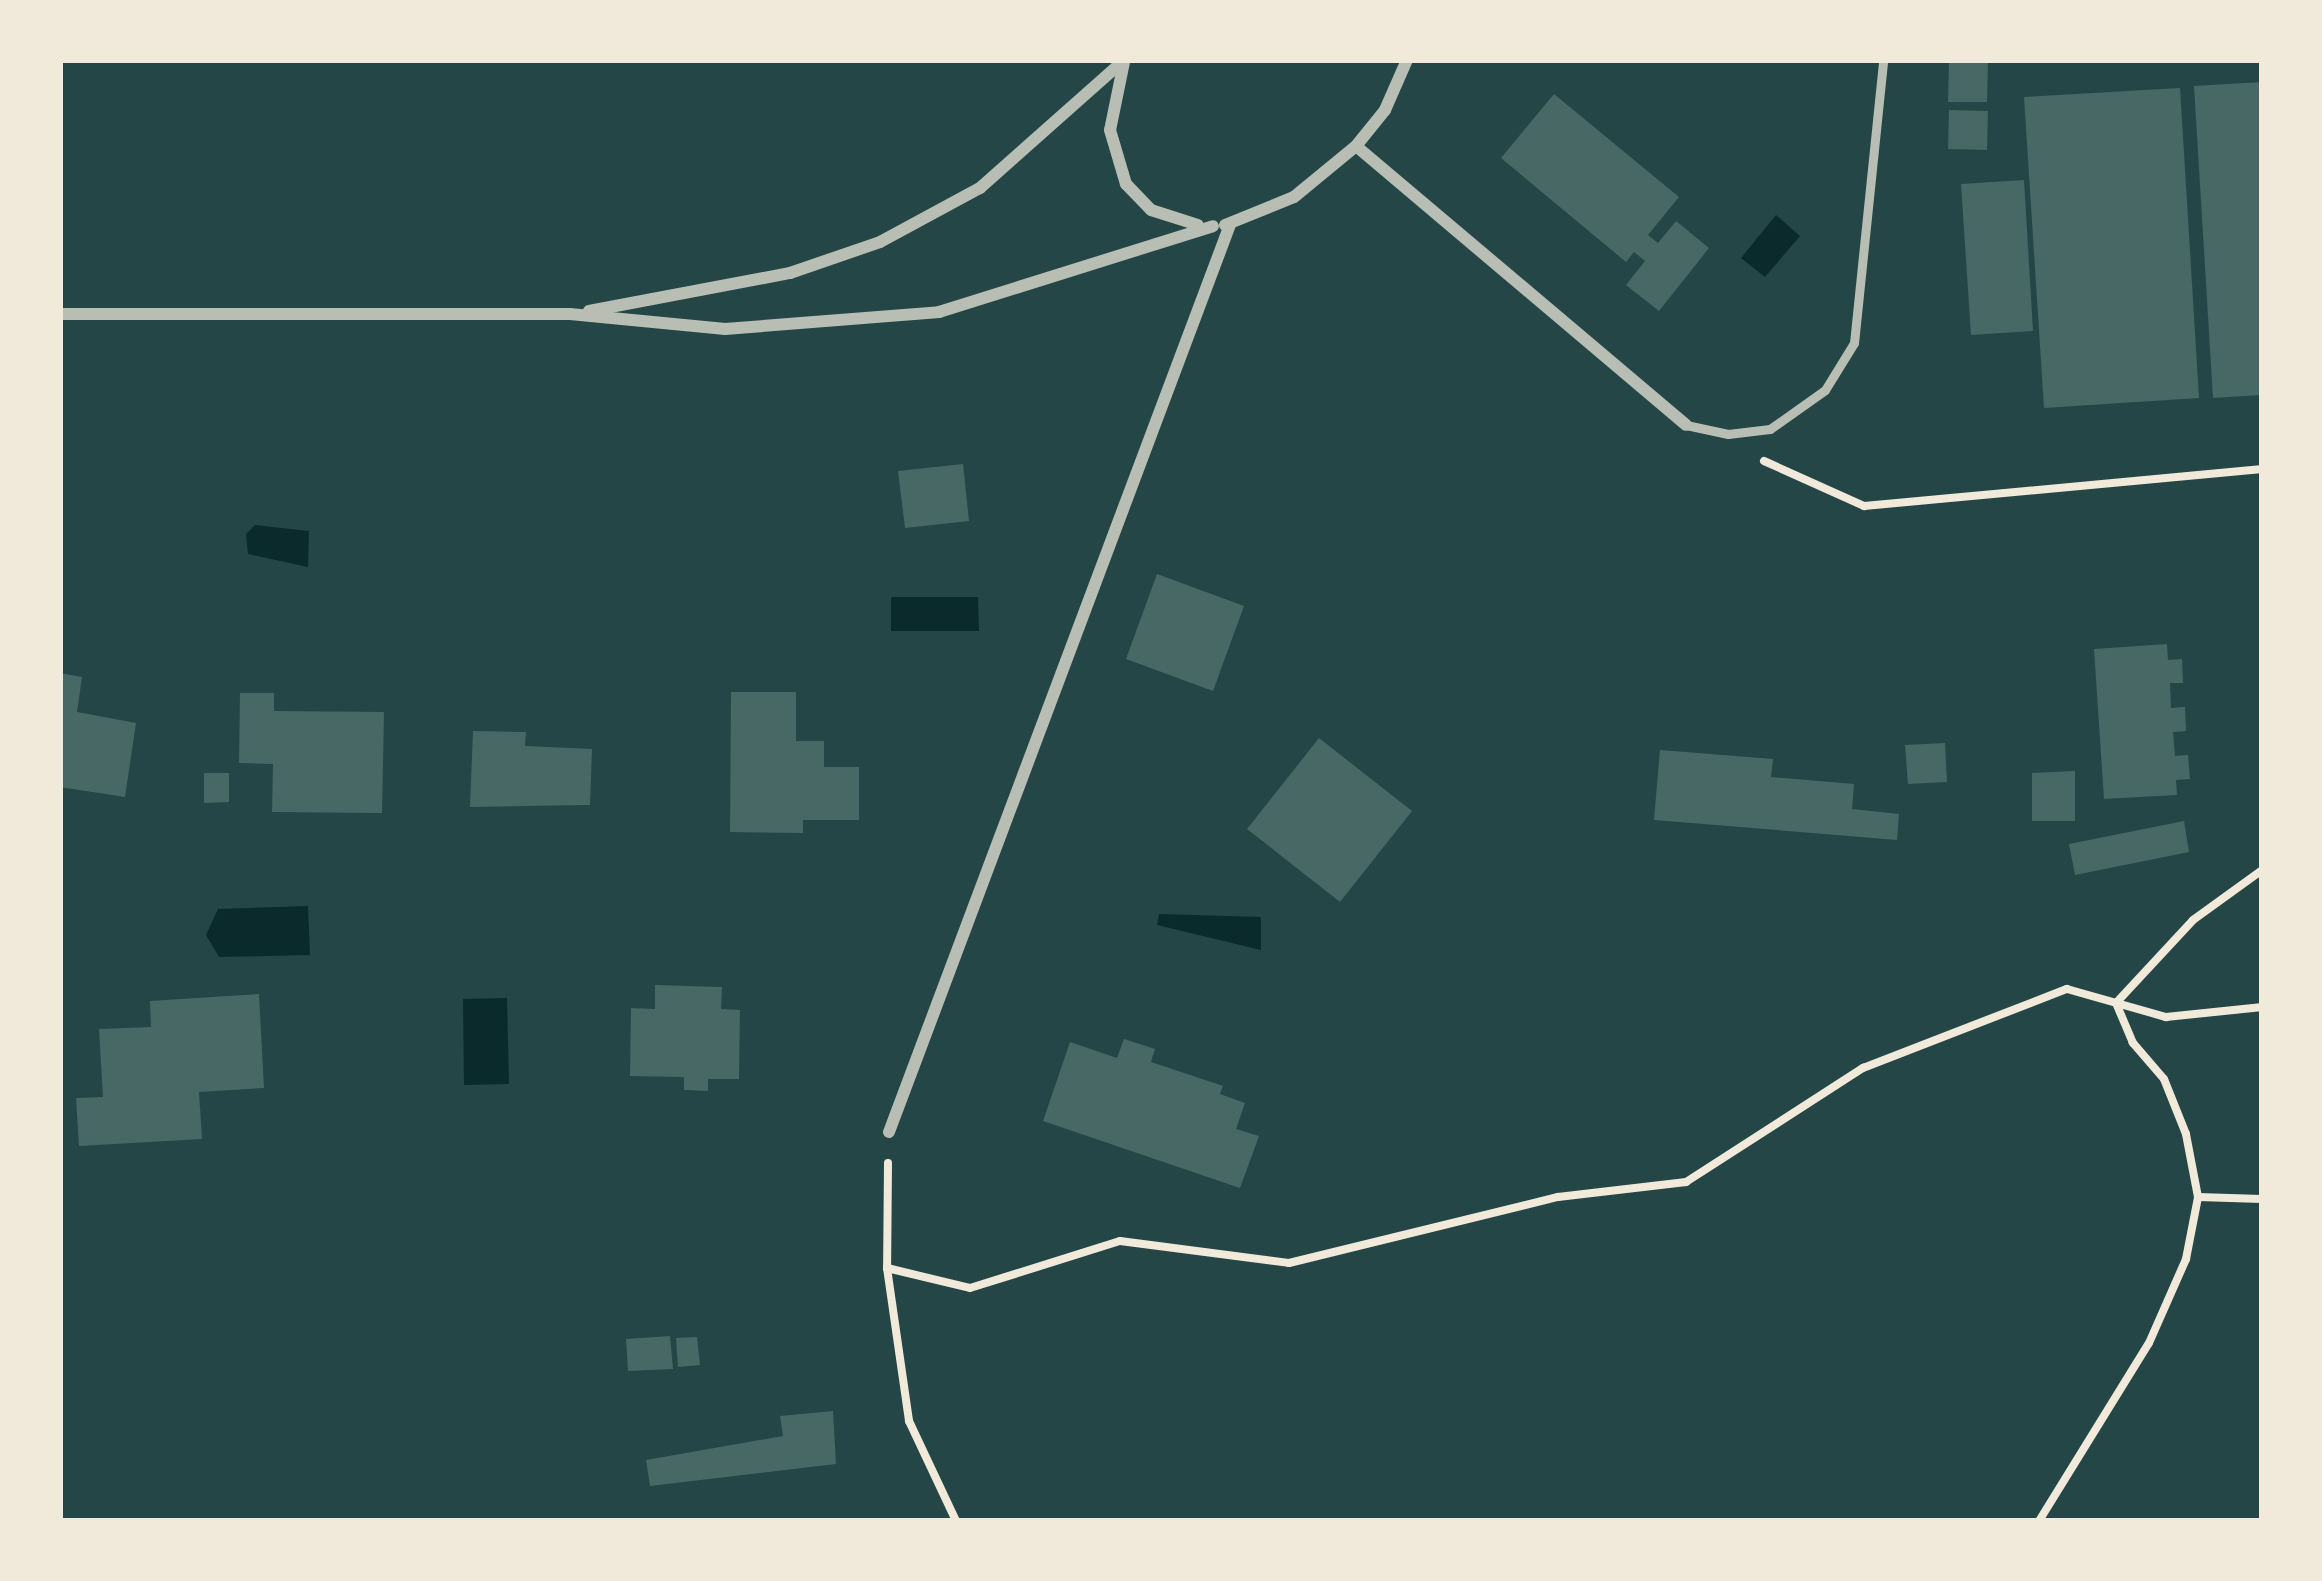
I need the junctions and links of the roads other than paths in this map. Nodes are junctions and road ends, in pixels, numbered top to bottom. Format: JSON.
{"nodes":[{"id":1,"x":1124,"y":60,"type":"edge"},
{"id":2,"x":1407,"y":60,"type":"edge"},
{"id":3,"x":1883,"y":60,"type":"edge"},
{"id":4,"x":1356,"y":146,"type":"junction"},
{"id":5,"x":1230,"y":225,"type":"junction"},
{"id":6,"x":1213,"y":226,"type":"junction"},
{"id":7,"x":60,"y":314,"type":"edge"},
{"id":8,"x":570,"y":314,"type":"junction"},
{"id":9,"x":1686,"y":425,"type":"joint"},
{"id":10,"x":889,"y":1132,"type":"road end"}],
"edges":[{"from":1,"to":6,"type":"street"},
{"from":1,"to":8,"type":"street"},
{"from":2,"to":4,"type":"street"},
{"from":3,"to":9,"type":"lane"},
{"from":4,"to":5,"type":"street"},
{"from":4,"to":9,"type":"street"},
{"from":5,"to":6,"type":"street"},
{"from":5,"to":10,"type":"street"},
{"from":6,"to":8,"type":"street"},
{"from":7,"to":8,"type":"street"}]}
